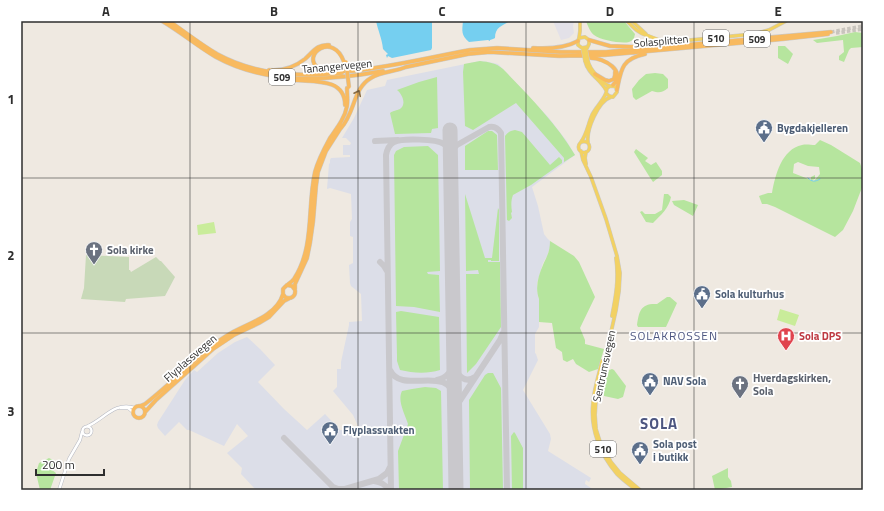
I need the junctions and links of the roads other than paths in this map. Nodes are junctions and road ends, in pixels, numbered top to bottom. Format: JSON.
{"nodes":[{"id":1,"x":162,"y":21,"type":"edge"},
{"id":2,"x":169,"y":21,"type":"edge"},
{"id":3,"x":580,"y":21,"type":"edge"},
{"id":4,"x":627,"y":21,"type":"edge"},
{"id":5,"x":632,"y":21,"type":"edge"},
{"id":6,"x":785,"y":21,"type":"edge"},
{"id":7,"x":580,"y":26,"type":"junction"},
{"id":8,"x":646,"y":35,"type":"junction"},
{"id":9,"x":585,"y":37,"type":"junction"},
{"id":10,"x":578,"y":40,"type":"junction"},
{"id":11,"x":589,"y":40,"type":"junction"},
{"id":12,"x":657,"y":47,"type":"junction"},
{"id":13,"x":506,"y":48,"type":"junction"},
{"id":14,"x":661,"y":50,"type":"junction"},
{"id":15,"x":586,"y":51,"type":"junction"},
{"id":16,"x":570,"y":56,"type":"junction"},
{"id":17,"x":586,"y":61,"type":"junction"},
{"id":18,"x":345,"y":62,"type":"junction"},
{"id":19,"x":406,"y":66,"type":"junction"},
{"id":20,"x":246,"y":67,"type":"junction"},
{"id":21,"x":370,"y":69,"type":"junction"},
{"id":22,"x":614,"y":69,"type":"junction"},
{"id":23,"x":595,"y":74,"type":"junction"},
{"id":24,"x":267,"y":75,"type":"junction"},
{"id":25,"x":611,"y":85,"type":"junction"},
{"id":26,"x":348,"y":87,"type":"junction"},
{"id":27,"x":617,"y":90,"type":"junction"},
{"id":28,"x":606,"y":92,"type":"junction"},
{"id":29,"x":612,"y":97,"type":"junction"},
{"id":30,"x":342,"y":120,"type":"junction"},
{"id":31,"x":341,"y":128,"type":"junction"},
{"id":32,"x":581,"y":142,"type":"junction"},
{"id":33,"x":588,"y":143,"type":"junction"},
{"id":34,"x":581,"y":151,"type":"junction"},
{"id":35,"x":586,"y":152,"type":"junction"},
{"id":36,"x":586,"y":166,"type":"junction"},
{"id":37,"x":615,"y":252,"type":"junction"},
{"id":38,"x":287,"y":285,"type":"junction"},
{"id":39,"x":295,"y":290,"type":"junction"},
{"id":40,"x":282,"y":294,"type":"junction"},
{"id":41,"x":290,"y":298,"type":"junction"},
{"id":42,"x":140,"y":406,"type":"junction"},
{"id":43,"x":118,"y":408,"type":"junction"},
{"id":44,"x":135,"y":408,"type":"junction"},
{"id":45,"x":146,"y":411,"type":"junction"},
{"id":46,"x":133,"y":412,"type":"junction"},
{"id":47,"x":94,"y":423,"type":"junction"},
{"id":48,"x":88,"y":426,"type":"junction"},
{"id":49,"x":91,"y":430,"type":"junction"},
{"id":50,"x":82,"y":432,"type":"junction"},
{"id":51,"x":87,"y":436,"type":"junction"},
{"id":52,"x":80,"y":440,"type":"junction"},
{"id":53,"x":59,"y":490,"type":"edge"},
{"id":54,"x":636,"y":490,"type":"edge"},
{"id":55,"x":640,"y":490,"type":"edge"}],
"edges":[{"from":1,"to":24,"type":"highway","name":"Tanangervegen","number":"509"},
{"from":2,"to":20,"type":"highway","name":"Tanangervegen","number":"509"},
{"from":3,"to":7,"type":"main road"},
{"from":4,"to":8,"type":"main road","number":"510"},
{"from":5,"to":8,"type":"main road","number":"510"},
{"from":6,"to":8,"type":"main road","number":"510"},
{"from":7,"to":9,"type":"main road"},
{"from":7,"to":10,"type":"main road"},
{"from":9,"to":10,"type":"main road"},
{"from":9,"to":11,"type":"main road"},
{"from":10,"to":13,"type":"highway","number":"509"},
{"from":10,"to":15,"type":"main road"},
{"from":11,"to":12,"type":"highway","number":"509"},
{"from":11,"to":15,"type":"main road"},
{"from":12,"to":14,"type":"highway","name":"Solasplitten","number":"509"},
{"from":12,"to":15,"type":"highway","name":"Solasplitten","number":"509"},
{"from":13,"to":15,"type":"highway","number":"509"},
{"from":13,"to":21,"type":"highway","number":"509"},
{"from":14,"to":15,"type":"highway","name":"Solasplitten","number":"509"},
{"from":14,"to":27,"type":"highway","number":"509"},
{"from":15,"to":16,"type":"highway","number":"509"},
{"from":15,"to":17,"type":"main road","bridge":true},
{"from":16,"to":19,"type":"highway","number":"509"},
{"from":16,"to":22,"type":"highway","number":"509"},
{"from":17,"to":23,"type":"main road"},
{"from":17,"to":28,"type":"main road"},
{"from":18,"to":20,"type":"highway","number":"509"},
{"from":18,"to":21,"type":"highway","number":"509"},
{"from":18,"to":26,"type":"highway","number":"509","bridge":true},
{"from":19,"to":24,"type":"highway","name":"Tanangervegen","number":"509"},
{"from":31,"to":19,"type":"highway","number":"509","one_way":true},
{"from":20,"to":21,"type":"highway","name":"Tanangervegen","number":"509"},
{"from":22,"to":23,"type":"highway"},
{"from":22,"to":25,"type":"highway"},
{"from":23,"to":25,"type":"main road"},
{"from":24,"to":30,"type":"highway","number":"509"},
{"from":25,"to":27,"type":"main road"},
{"from":25,"to":28,"type":"main road","number":"510"},
{"from":26,"to":30,"type":"highway","number":"509"},
{"from":26,"to":31,"type":"highway","number":"509"},
{"from":27,"to":29,"type":"main road","number":"510"},
{"from":28,"to":29,"type":"main road"},
{"from":28,"to":32,"type":"main road","number":"510"},
{"from":29,"to":33,"type":"main road","number":"510"},
{"from":30,"to":38,"type":"highway","name":"Flyplassvegen","number":"509"},
{"from":31,"to":39,"type":"highway","name":"Flyplassvegen","number":"509"},
{"from":32,"to":33,"type":"main road"},
{"from":32,"to":34,"type":"main road","number":"510"},
{"from":33,"to":35,"type":"main road","number":"510"},
{"from":34,"to":35,"type":"main road"},
{"from":34,"to":36,"type":"main road","name":"Sentrumsvegen","number":"510"},
{"from":35,"to":36,"type":"main road","name":"Sentrumsvegen","number":"510"},
{"from":36,"to":37,"type":"main road","name":"Sentrumsvegen","number":"510"},
{"from":37,"to":54,"type":"main road","name":"Sentrumsvegen","number":"510"},
{"from":37,"to":55,"type":"main road","name":"Sentrumsvegen","number":"510"},
{"from":38,"to":39,"type":"highway"},
{"from":38,"to":40,"type":"highway","name":"Flyplassvegen","number":"509"},
{"from":39,"to":41,"type":"highway","name":"Flyplassvegen","number":"509"},
{"from":40,"to":41,"type":"highway"},
{"from":40,"to":42,"type":"highway","name":"Flyplassvegen","number":"509"},
{"from":41,"to":45,"type":"highway","name":"Flyplassvegen","number":"509"},
{"from":42,"to":44,"type":"highway","number":"509"},
{"from":42,"to":45,"type":"highway"},
{"from":43,"to":44,"type":"main road"},
{"from":43,"to":46,"type":"main road"},
{"from":43,"to":47,"type":"main road"},
{"from":44,"to":46,"type":"highway"},
{"from":45,"to":46,"type":"highway"},
{"from":47,"to":48,"type":"main road"},
{"from":47,"to":49,"type":"main road"},
{"from":48,"to":49,"type":"main road"},
{"from":48,"to":50,"type":"main road"},
{"from":49,"to":51,"type":"main road"},
{"from":50,"to":51,"type":"main road"},
{"from":50,"to":52,"type":"main road"},
{"from":51,"to":52,"type":"main road"},
{"from":52,"to":53,"type":"main road"}]}
